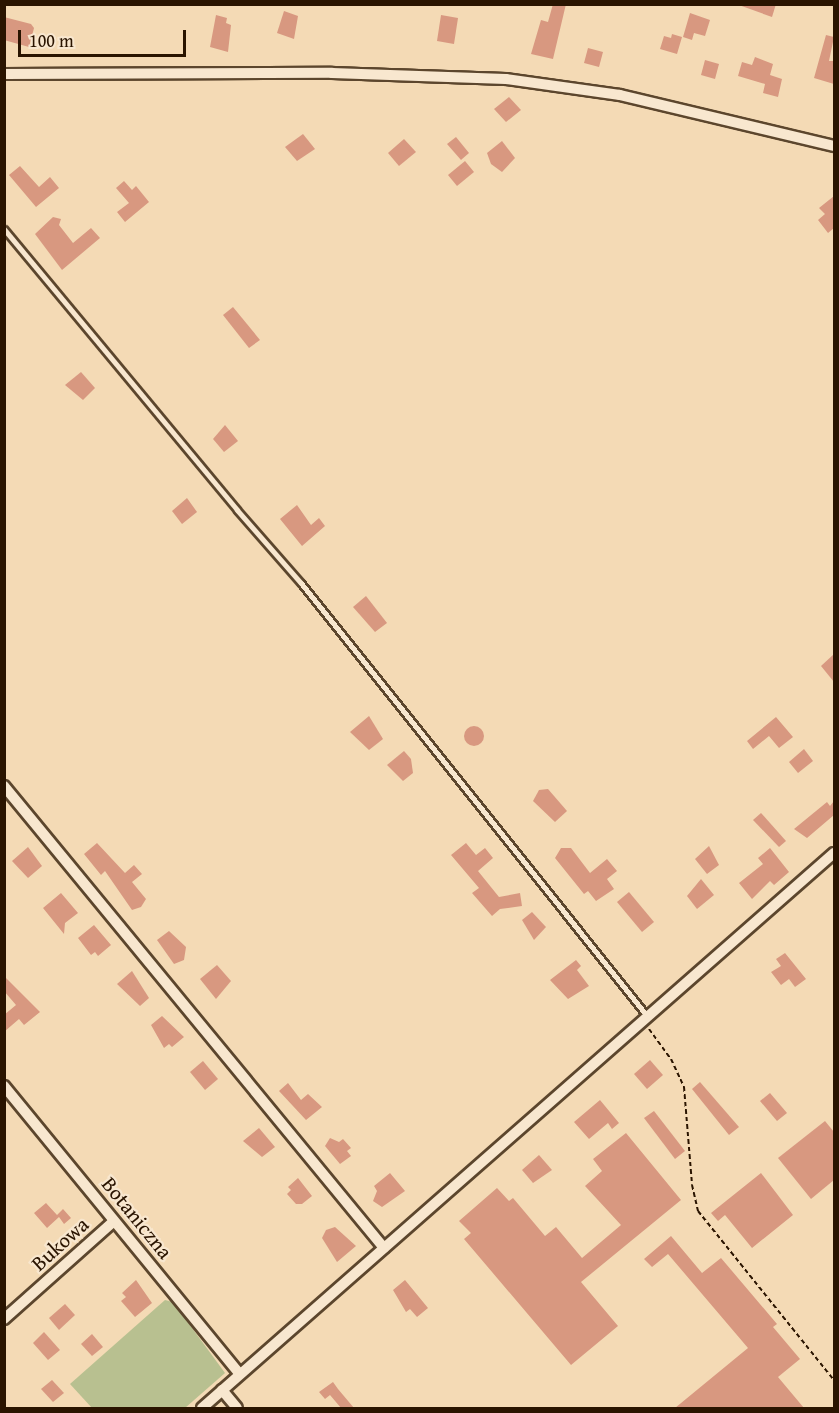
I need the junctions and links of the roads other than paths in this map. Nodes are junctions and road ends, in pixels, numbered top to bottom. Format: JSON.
{"nodes":[{"id":1,"x":4,"y":74,"type":"edge"},
{"id":2,"x":834,"y":146,"type":"edge"},
{"id":3,"x":4,"y":229,"type":"edge"},
{"id":4,"x":4,"y":786,"type":"edge"},
{"id":5,"x":834,"y":853,"type":"edge"},
{"id":6,"x":646,"y":1020,"type":"junction"},
{"id":7,"x":4,"y":1086,"type":"edge"},
{"id":8,"x":114,"y":1221,"type":"junction"},
{"id":9,"x":384,"y":1248,"type":"junction"},
{"id":10,"x":4,"y":1319,"type":"edge"},
{"id":11,"x":240,"y":1374,"type":"junction"},
{"id":12,"x":222,"y":1390,"type":"junction"},
{"id":13,"x":202,"y":1408,"type":"edge"},
{"id":14,"x":237,"y":1408,"type":"edge"}],
"edges":[{"from":1,"to":2,"type":"street"},
{"from":3,"to":6,"type":"lane"},
{"from":4,"to":9,"type":"street"},
{"from":5,"to":6,"type":"street"},
{"from":6,"to":9,"type":"street"},
{"from":7,"to":8,"type":"street","name":"Botaniczna"},
{"from":8,"to":10,"type":"street","name":"Bukowa"},
{"from":8,"to":11,"type":"street","name":"Botaniczna"},
{"from":9,"to":11,"type":"street"},
{"from":11,"to":12,"type":"street"},
{"from":12,"to":13,"type":"street"},
{"from":12,"to":14,"type":"street"}]}
